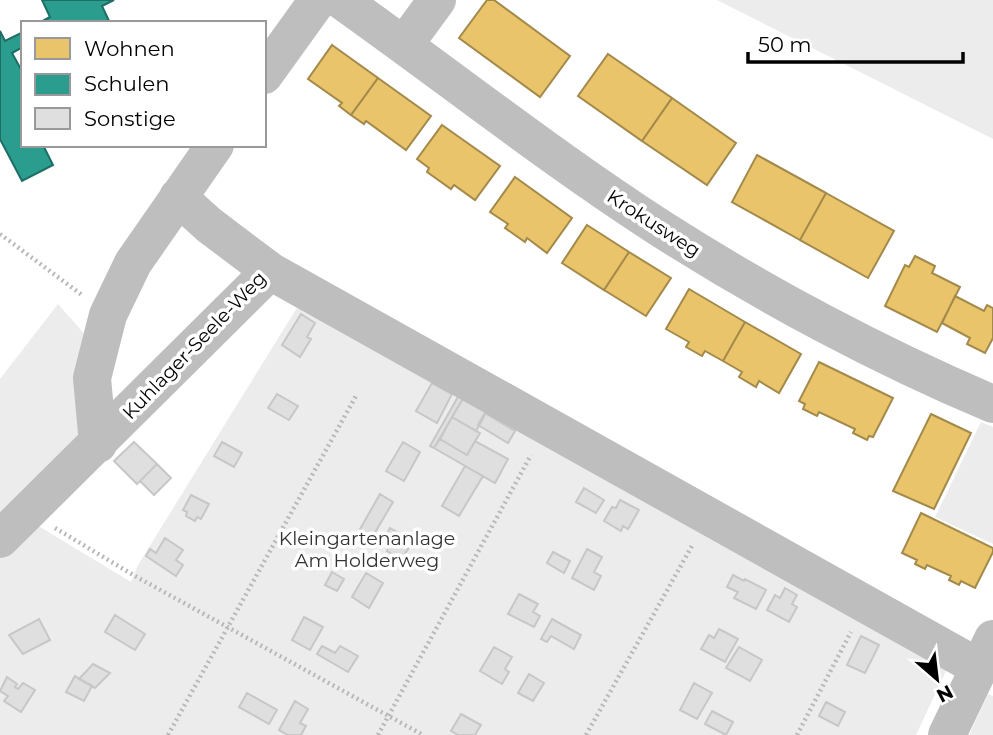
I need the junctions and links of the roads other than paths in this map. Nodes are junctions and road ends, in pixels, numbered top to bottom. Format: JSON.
{"nodes":[{"id":1,"x":318,"y":0,"type":"edge"},
{"id":2,"x":341,"y":0,"type":"edge"},
{"id":3,"x":437,"y":0,"type":"edge"},
{"id":4,"x":404,"y":45,"type":"junction"},
{"id":5,"x":266,"y":72,"type":"edge"},
{"id":6,"x":214,"y":147,"type":"edge"},
{"id":7,"x":178,"y":197,"type":"junction"},
{"id":8,"x":270,"y":271,"type":"junction"},
{"id":9,"x":993,"y":404,"type":"edge"},
{"id":10,"x":98,"y":444,"type":"junction"},
{"id":11,"x":0,"y":538,"type":"edge"},
{"id":12,"x":985,"y":653,"type":"edge"},
{"id":13,"x":947,"y":735,"type":"edge"}],
"edges":[{"from":1,"to":5,"type":"street"},
{"from":2,"to":4,"type":"street","name":"Krokusweg"},
{"from":3,"to":4,"type":"street"},
{"from":4,"to":9,"type":"street","name":"Krokusweg"},
{"from":6,"to":7,"type":"street","name":"Kuhlager-Seele-Weg"},
{"from":7,"to":8,"type":"street","name":"Kuhlager-Seele-Weg"},
{"from":7,"to":10,"type":"street","name":"Kuhlager-Seele-Weg"},
{"from":8,"to":10,"type":"street","name":"Kuhlager-Seele-Weg"},
{"from":8,"to":12,"type":"street"},
{"from":10,"to":11,"type":"street","name":"Kuhlager-Seele-Weg"},
{"from":12,"to":13,"type":"street"}]}
